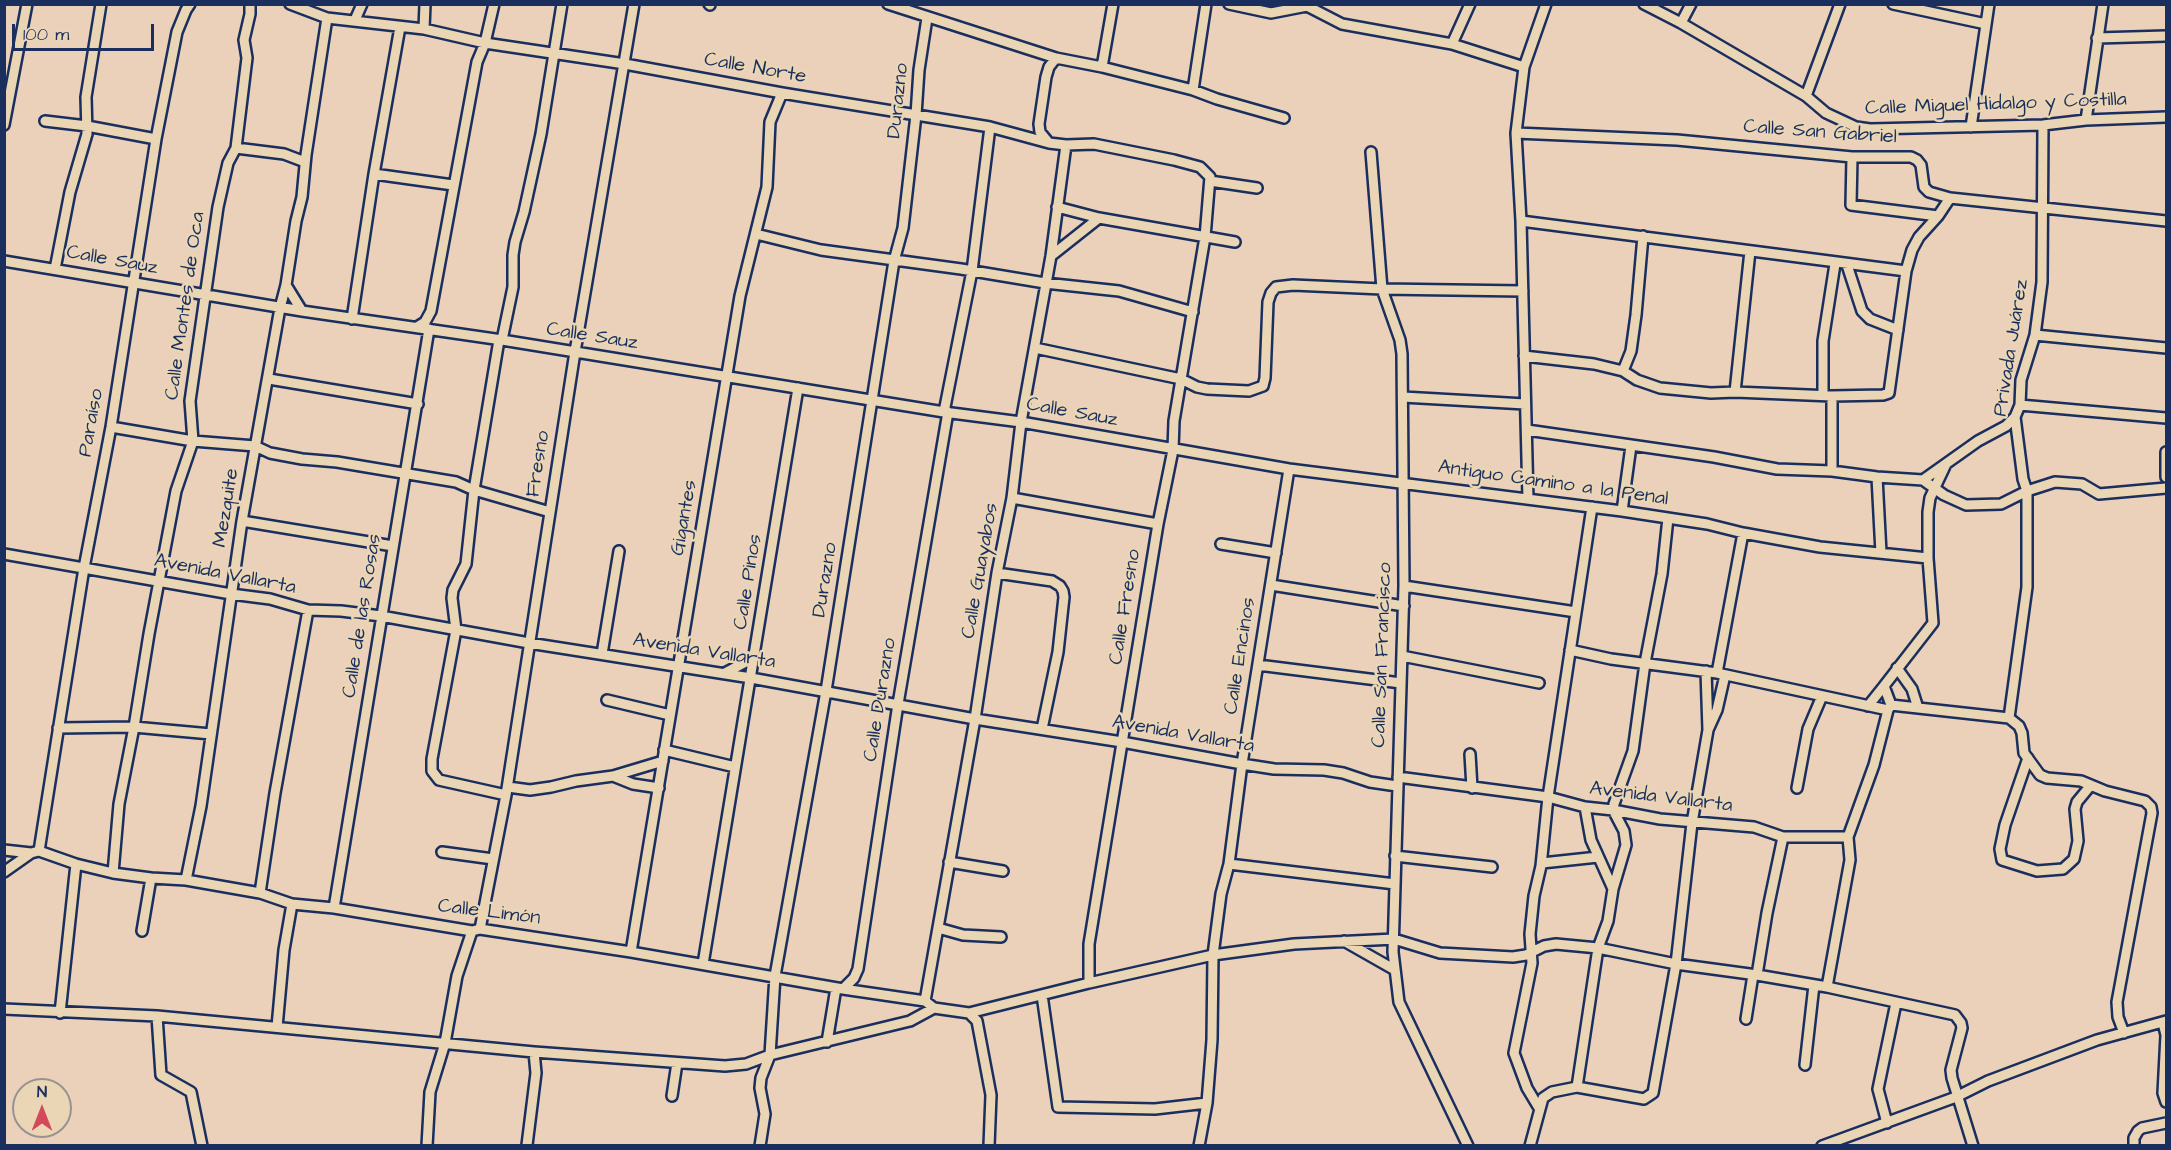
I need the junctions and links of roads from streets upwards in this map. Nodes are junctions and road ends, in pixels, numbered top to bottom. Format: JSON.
{"nodes":[{"id":1,"x":27,"y":4,"type":"edge"},
{"id":2,"x":101,"y":4,"type":"edge"},
{"id":3,"x":190,"y":4,"type":"edge"},
{"id":4,"x":250,"y":4,"type":"edge"},
{"id":5,"x":290,"y":4,"type":"edge"},
{"id":6,"x":362,"y":4,"type":"edge"},
{"id":7,"x":425,"y":4,"type":"edge"},
{"id":8,"x":494,"y":4,"type":"edge"},
{"id":9,"x":562,"y":4,"type":"edge"},
{"id":10,"x":634,"y":4,"type":"edge"},
{"id":11,"x":888,"y":4,"type":"edge"},
{"id":12,"x":1113,"y":4,"type":"edge"},
{"id":13,"x":1206,"y":4,"type":"edge"},
{"id":14,"x":1229,"y":4,"type":"edge"},
{"id":15,"x":1470,"y":4,"type":"edge"},
{"id":16,"x":1546,"y":4,"type":"edge"},
{"id":17,"x":1644,"y":4,"type":"edge"},
{"id":18,"x":1691,"y":4,"type":"edge"},
{"id":19,"x":1840,"y":4,"type":"edge"},
{"id":20,"x":1893,"y":4,"type":"edge"},
{"id":21,"x":1989,"y":4,"type":"edge"},
{"id":22,"x":2103,"y":4,"type":"edge"},
{"id":23,"x":1308,"y":5,"type":"edge"},
{"id":24,"x":327,"y":18,"type":"junction"},
{"id":25,"x":927,"y":18,"type":"junction"},
{"id":26,"x":355,"y":20,"type":"junction"},
{"id":27,"x":1681,"y":23,"type":"junction"},
{"id":28,"x":1986,"y":24,"type":"junction"},
{"id":29,"x":400,"y":27,"type":"junction"},
{"id":30,"x":424,"y":29,"type":"junction"},
{"id":31,"x":2166,"y":36,"type":"edge"},
{"id":32,"x":2097,"y":38,"type":"junction"},
{"id":33,"x":485,"y":42,"type":"junction"},
{"id":34,"x":1452,"y":44,"type":"junction"},
{"id":35,"x":553,"y":52,"type":"junction"},
{"id":36,"x":1056,"y":58,"type":"junction"},
{"id":37,"x":625,"y":64,"type":"junction"},
{"id":38,"x":1101,"y":67,"type":"junction"},
{"id":39,"x":1524,"y":67,"type":"junction"},
{"id":40,"x":1193,"y":90,"type":"junction"},
{"id":41,"x":782,"y":93,"type":"junction"},
{"id":42,"x":1806,"y":96,"type":"junction"},
{"id":43,"x":916,"y":115,"type":"junction"},
{"id":44,"x":2166,"y":117,"type":"edge"},
{"id":45,"x":1284,"y":118,"type":"dead end"},
{"id":46,"x":2086,"y":120,"type":"junction"},
{"id":47,"x":45,"y":121,"type":"dead end"},
{"id":48,"x":4,"y":124,"type":"edge"},
{"id":49,"x":1040,"y":124,"type":"junction"},
{"id":50,"x":2043,"y":125,"type":"junction"},
{"id":51,"x":87,"y":126,"type":"junction"},
{"id":52,"x":990,"y":127,"type":"junction"},
{"id":53,"x":1971,"y":127,"type":"junction"},
{"id":54,"x":1516,"y":133,"type":"junction"},
{"id":55,"x":1020,"y":136,"type":"junction"},
{"id":56,"x":156,"y":139,"type":"junction"},
{"id":57,"x":1049,"y":143,"type":"junction"},
{"id":58,"x":1066,"y":146,"type":"junction"},
{"id":59,"x":237,"y":147,"type":"junction"},
{"id":60,"x":1371,"y":152,"type":"dead end"},
{"id":61,"x":1852,"y":157,"type":"junction"},
{"id":62,"x":305,"y":162,"type":"junction"},
{"id":63,"x":374,"y":174,"type":"junction"},
{"id":64,"x":1210,"y":179,"type":"junction"},
{"id":65,"x":453,"y":185,"type":"junction"},
{"id":66,"x":1257,"y":188,"type":"dead end"},
{"id":67,"x":1950,"y":198,"type":"junction"},
{"id":68,"x":1056,"y":207,"type":"junction"},
{"id":69,"x":2041,"y":208,"type":"junction"},
{"id":70,"x":1938,"y":216,"type":"junction"},
{"id":71,"x":1099,"y":218,"type":"junction"},
{"id":72,"x":1521,"y":221,"type":"junction"},
{"id":73,"x":2166,"y":221,"type":"edge"},
{"id":74,"x":756,"y":234,"type":"junction"},
{"id":75,"x":1643,"y":236,"type":"junction"},
{"id":76,"x":1204,"y":237,"type":"junction"},
{"id":77,"x":1235,"y":242,"type":"dead end"},
{"id":78,"x":1750,"y":251,"type":"junction"},
{"id":79,"x":1051,"y":256,"type":"junction"},
{"id":80,"x":4,"y":261,"type":"edge"},
{"id":81,"x":894,"y":261,"type":"junction"},
{"id":82,"x":1835,"y":264,"type":"junction"},
{"id":83,"x":1847,"y":265,"type":"junction"},
{"id":84,"x":55,"y":269,"type":"junction"},
{"id":85,"x":972,"y":271,"type":"junction"},
{"id":86,"x":1906,"y":271,"type":"junction"},
{"id":87,"x":134,"y":283,"type":"junction"},
{"id":88,"x":1045,"y":283,"type":"junction"},
{"id":89,"x":286,"y":285,"type":"junction"},
{"id":90,"x":1382,"y":289,"type":"junction"},
{"id":91,"x":1523,"y":291,"type":"junction"},
{"id":92,"x":206,"y":294,"type":"junction"},
{"id":93,"x":280,"y":308,"type":"junction"},
{"id":94,"x":302,"y":311,"type":"junction"},
{"id":95,"x":431,"y":311,"type":"junction"},
{"id":96,"x":1193,"y":312,"type":"junction"},
{"id":97,"x":352,"y":319,"type":"junction"},
{"id":98,"x":417,"y":327,"type":"junction"},
{"id":99,"x":433,"y":330,"type":"junction"},
{"id":100,"x":1898,"y":330,"type":"junction"},
{"id":101,"x":2035,"y":335,"type":"junction"},
{"id":102,"x":501,"y":340,"type":"junction"},
{"id":103,"x":1035,"y":348,"type":"junction"},
{"id":104,"x":2166,"y":348,"type":"edge"},
{"id":105,"x":575,"y":352,"type":"junction"},
{"id":106,"x":1524,"y":356,"type":"junction"},
{"id":107,"x":1623,"y":371,"type":"junction"},
{"id":108,"x":728,"y":377,"type":"junction"},
{"id":109,"x":269,"y":379,"type":"junction"},
{"id":110,"x":1181,"y":379,"type":"junction"},
{"id":111,"x":798,"y":388,"type":"junction"},
{"id":112,"x":1735,"y":392,"type":"junction"},
{"id":113,"x":1827,"y":395,"type":"junction"},
{"id":114,"x":1403,"y":397,"type":"junction"},
{"id":115,"x":873,"y":400,"type":"junction"},
{"id":116,"x":418,"y":404,"type":"junction"},
{"id":117,"x":1525,"y":404,"type":"junction"},
{"id":118,"x":2020,"y":405,"type":"junction"},
{"id":119,"x":946,"y":412,"type":"junction"},
{"id":120,"x":2015,"y":417,"type":"junction"},
{"id":121,"x":2166,"y":418,"type":"edge"},
{"id":122,"x":1022,"y":422,"type":"junction"},
{"id":123,"x":111,"y":428,"type":"junction"},
{"id":124,"x":1527,"y":430,"type":"junction"},
{"id":125,"x":193,"y":441,"type":"junction"},
{"id":126,"x":255,"y":446,"type":"junction"},
{"id":127,"x":1630,"y":446,"type":"junction"},
{"id":128,"x":1173,"y":450,"type":"junction"},
{"id":129,"x":2166,"y":452,"type":"edge"},
{"id":130,"x":1946,"y":464,"type":"junction"},
{"id":131,"x":1289,"y":469,"type":"junction"},
{"id":132,"x":1832,"y":471,"type":"junction"},
{"id":133,"x":405,"y":474,"type":"junction"},
{"id":134,"x":1877,"y":477,"type":"junction"},
{"id":135,"x":2166,"y":477,"type":"edge"},
{"id":136,"x":1923,"y":480,"type":"junction"},
{"id":137,"x":1404,"y":482,"type":"junction"},
{"id":138,"x":1935,"y":488,"type":"junction"},
{"id":139,"x":2166,"y":489,"type":"edge"},
{"id":140,"x":474,"y":490,"type":"junction"},
{"id":141,"x":2027,"y":491,"type":"junction"},
{"id":142,"x":1012,"y":498,"type":"junction"},
{"id":143,"x":1528,"y":499,"type":"junction"},
{"id":144,"x":1592,"y":507,"type":"junction"},
{"id":145,"x":1622,"y":511,"type":"junction"},
{"id":146,"x":550,"y":513,"type":"junction"},
{"id":147,"x":1668,"y":518,"type":"junction"},
{"id":148,"x":242,"y":521,"type":"junction"},
{"id":149,"x":1158,"y":524,"type":"junction"},
{"id":150,"x":1743,"y":533,"type":"junction"},
{"id":151,"x":1221,"y":544,"type":"dead end"},
{"id":152,"x":393,"y":546,"type":"junction"},
{"id":153,"x":619,"y":551,"type":"dead end"},
{"id":154,"x":1276,"y":553,"type":"junction"},
{"id":155,"x":1881,"y":553,"type":"junction"},
{"id":156,"x":4,"y":554,"type":"edge"},
{"id":157,"x":1928,"y":558,"type":"junction"},
{"id":158,"x":84,"y":568,"type":"junction"},
{"id":159,"x":997,"y":573,"type":"junction"},
{"id":160,"x":159,"y":580,"type":"junction"},
{"id":161,"x":1271,"y":585,"type":"junction"},
{"id":162,"x":1404,"y":586,"type":"junction"},
{"id":163,"x":231,"y":594,"type":"junction"},
{"id":164,"x":1404,"y":606,"type":"junction"},
{"id":165,"x":308,"y":610,"type":"junction"},
{"id":166,"x":1576,"y":612,"type":"junction"},
{"id":167,"x":381,"y":616,"type":"junction"},
{"id":168,"x":456,"y":630,"type":"junction"},
{"id":169,"x":529,"y":643,"type":"junction"},
{"id":170,"x":1570,"y":650,"type":"junction"},
{"id":171,"x":602,"y":654,"type":"junction"},
{"id":172,"x":1402,"y":656,"type":"junction"},
{"id":173,"x":755,"y":657,"type":"junction"},
{"id":174,"x":1645,"y":663,"type":"junction"},
{"id":175,"x":678,"y":665,"type":"junction"},
{"id":176,"x":1258,"y":665,"type":"junction"},
{"id":177,"x":1897,"y":668,"type":"junction"},
{"id":178,"x":1706,"y":671,"type":"junction"},
{"id":179,"x":725,"y":674,"type":"junction"},
{"id":180,"x":1721,"y":674,"type":"junction"},
{"id":181,"x":752,"y":678,"type":"junction"},
{"id":182,"x":1401,"y":682,"type":"junction"},
{"id":183,"x":1539,"y":683,"type":"dead end"},
{"id":184,"x":1884,"y":686,"type":"junction"},
{"id":185,"x":826,"y":691,"type":"junction"},
{"id":186,"x":1822,"y":696,"type":"junction"},
{"id":187,"x":607,"y":700,"type":"dead end"},
{"id":188,"x":898,"y":704,"type":"junction"},
{"id":189,"x":1868,"y":706,"type":"junction"},
{"id":190,"x":1890,"y":708,"type":"junction"},
{"id":191,"x":1918,"y":708,"type":"junction"},
{"id":192,"x":670,"y":715,"type":"junction"},
{"id":193,"x":2009,"y":718,"type":"junction"},
{"id":194,"x":975,"y":719,"type":"junction"},
{"id":195,"x":134,"y":727,"type":"junction"},
{"id":196,"x":58,"y":728,"type":"junction"},
{"id":197,"x":1042,"y":729,"type":"junction"},
{"id":198,"x":1708,"y":730,"type":"junction"},
{"id":199,"x":211,"y":734,"type":"junction"},
{"id":200,"x":1122,"y":742,"type":"junction"},
{"id":201,"x":664,"y":750,"type":"junction"},
{"id":202,"x":1470,"y":754,"type":"dead end"},
{"id":203,"x":2028,"y":758,"type":"junction"},
{"id":204,"x":663,"y":761,"type":"junction"},
{"id":205,"x":1242,"y":764,"type":"junction"},
{"id":206,"x":735,"y":767,"type":"junction"},
{"id":207,"x":613,"y":776,"type":"junction"},
{"id":208,"x":1397,"y":782,"type":"junction"},
{"id":209,"x":2091,"y":785,"type":"junction"},
{"id":210,"x":659,"y":788,"type":"junction"},
{"id":211,"x":1472,"y":788,"type":"junction"},
{"id":212,"x":1797,"y":788,"type":"dead end"},
{"id":213,"x":507,"y":791,"type":"junction"},
{"id":214,"x":1548,"y":797,"type":"junction"},
{"id":215,"x":1585,"y":807,"type":"junction"},
{"id":216,"x":1613,"y":810,"type":"junction"},
{"id":217,"x":1692,"y":823,"type":"junction"},
{"id":218,"x":1784,"y":837,"type":"junction"},
{"id":219,"x":1848,"y":837,"type":"junction"},
{"id":220,"x":4,"y":850,"type":"edge"},
{"id":221,"x":35,"y":852,"type":"junction"},
{"id":222,"x":442,"y":852,"type":"dead end"},
{"id":223,"x":1395,"y":856,"type":"junction"},
{"id":224,"x":1598,"y":857,"type":"junction"},
{"id":225,"x":494,"y":859,"type":"junction"},
{"id":226,"x":950,"y":862,"type":"junction"},
{"id":227,"x":1542,"y":862,"type":"junction"},
{"id":228,"x":76,"y":864,"type":"junction"},
{"id":229,"x":1229,"y":864,"type":"junction"},
{"id":230,"x":1492,"y":867,"type":"dead end"},
{"id":231,"x":1003,"y":871,"type":"dead end"},
{"id":232,"x":4,"y":872,"type":"edge"},
{"id":233,"x":113,"y":873,"type":"junction"},
{"id":234,"x":151,"y":878,"type":"junction"},
{"id":235,"x":186,"y":880,"type":"junction"},
{"id":236,"x":1395,"y":884,"type":"junction"},
{"id":237,"x":1613,"y":889,"type":"junction"},
{"id":238,"x":260,"y":894,"type":"junction"},
{"id":239,"x":292,"y":904,"type":"junction"},
{"id":240,"x":334,"y":908,"type":"junction"},
{"id":241,"x":938,"y":928,"type":"junction"},
{"id":242,"x":476,"y":930,"type":"junction"},
{"id":243,"x":142,"y":931,"type":"dead end"},
{"id":244,"x":1001,"y":937,"type":"dead end"},
{"id":245,"x":1394,"y":939,"type":"junction"},
{"id":246,"x":1344,"y":941,"type":"junction"},
{"id":247,"x":1598,"y":948,"type":"junction"},
{"id":248,"x":631,"y":952,"type":"junction"},
{"id":249,"x":1530,"y":953,"type":"junction"},
{"id":250,"x":1213,"y":955,"type":"junction"},
{"id":251,"x":703,"y":964,"type":"junction"},
{"id":252,"x":1676,"y":964,"type":"junction"},
{"id":253,"x":858,"y":969,"type":"junction"},
{"id":254,"x":1395,"y":970,"type":"junction"},
{"id":255,"x":1755,"y":975,"type":"junction"},
{"id":256,"x":775,"y":976,"type":"junction"},
{"id":257,"x":1089,"y":983,"type":"junction"},
{"id":258,"x":1814,"y":985,"type":"junction"},
{"id":259,"x":1827,"y":987,"type":"junction"},
{"id":260,"x":839,"y":988,"type":"junction"},
{"id":261,"x":865,"y":993,"type":"junction"},
{"id":262,"x":1042,"y":995,"type":"junction"},
{"id":263,"x":925,"y":1002,"type":"junction"},
{"id":264,"x":1896,"y":1003,"type":"junction"},
{"id":265,"x":934,"y":1008,"type":"junction"},
{"id":266,"x":4,"y":1009,"type":"edge"},
{"id":267,"x":60,"y":1013,"type":"junction"},
{"id":268,"x":969,"y":1013,"type":"junction"},
{"id":269,"x":157,"y":1016,"type":"junction"},
{"id":270,"x":1746,"y":1019,"type":"dead end"},
{"id":271,"x":2164,"y":1022,"type":"edge"},
{"id":272,"x":277,"y":1027,"type":"junction"},
{"id":273,"x":2124,"y":1033,"type":"junction"},
{"id":274,"x":827,"y":1042,"type":"junction"},
{"id":275,"x":445,"y":1043,"type":"junction"},
{"id":276,"x":534,"y":1052,"type":"junction"},
{"id":277,"x":770,"y":1055,"type":"junction"},
{"id":278,"x":677,"y":1063,"type":"junction"},
{"id":279,"x":1805,"y":1065,"type":"dead end"},
{"id":280,"x":1577,"y":1087,"type":"junction"},
{"id":281,"x":672,"y":1096,"type":"dead end"},
{"id":282,"x":1956,"y":1097,"type":"junction"},
{"id":283,"x":2166,"y":1102,"type":"edge"},
{"id":284,"x":1207,"y":1103,"type":"junction"},
{"id":285,"x":1539,"y":1108,"type":"junction"},
{"id":286,"x":1887,"y":1122,"type":"junction"},
{"id":287,"x":2166,"y":1123,"type":"edge"},
{"id":288,"x":528,"y":1145,"type":"edge"},
{"id":289,"x":202,"y":1146,"type":"edge"},
{"id":290,"x":427,"y":1146,"type":"edge"},
{"id":291,"x":760,"y":1146,"type":"edge"},
{"id":292,"x":989,"y":1146,"type":"edge"},
{"id":293,"x":1199,"y":1146,"type":"edge"},
{"id":294,"x":1468,"y":1146,"type":"edge"},
{"id":295,"x":1530,"y":1146,"type":"edge"},
{"id":296,"x":1821,"y":1146,"type":"edge"},
{"id":297,"x":1972,"y":1146,"type":"edge"},
{"id":298,"x":2134,"y":1146,"type":"edge"}],
"edges":[{"from":1,"to":48,"type":"street"},
{"from":2,"to":51,"type":"street"},
{"from":3,"to":56,"type":"street","name":"Paraíso"},
{"from":4,"to":59,"type":"street","name":"Calle Montes de Oca"},
{"from":5,"to":24,"type":"street","name":"Calle Norte"},
{"from":6,"to":26,"type":"street"},
{"from":7,"to":30,"type":"street"},
{"from":8,"to":33,"type":"street"},
{"from":9,"to":35,"type":"street"},
{"from":10,"to":37,"type":"street","name":"Fresno"},
{"from":11,"to":25,"type":"street"},
{"from":12,"to":38,"type":"street"},
{"from":13,"to":40,"type":"street"},
{"from":14,"to":23,"type":"street"},
{"from":15,"to":34,"type":"street"},
{"from":16,"to":39,"type":"street"},
{"from":17,"to":27,"type":"street","name":"Calle Miguel Hidalgo y Costilla"},
{"from":18,"to":27,"type":"street"},
{"from":19,"to":42,"type":"street"},
{"from":20,"to":28,"type":"street"},
{"from":21,"to":28,"type":"street"},
{"from":22,"to":32,"type":"street"},
{"from":23,"to":34,"type":"street"},
{"from":24,"to":26,"type":"street","name":"Calle Norte"},
{"from":24,"to":62,"type":"street","name":"Mezquite"},
{"from":25,"to":36,"type":"street"},
{"from":25,"to":43,"type":"street","name":"Durazno"},
{"from":26,"to":29,"type":"street","name":"Calle Norte"},
{"from":27,"to":42,"type":"street","name":"Calle Miguel Hidalgo y Costilla"},
{"from":28,"to":53,"type":"street"},
{"from":29,"to":30,"type":"street","name":"Calle Norte"},
{"from":29,"to":63,"type":"street"},
{"from":30,"to":33,"type":"street","name":"Calle Norte"},
{"from":31,"to":32,"type":"street"},
{"from":32,"to":46,"type":"street"},
{"from":33,"to":35,"type":"street","name":"Calle Norte"},
{"from":33,"to":65,"type":"street"},
{"from":34,"to":39,"type":"street"},
{"from":35,"to":37,"type":"street","name":"Calle Norte"},
{"from":35,"to":102,"type":"street"},
{"from":36,"to":38,"type":"street"},
{"from":36,"to":49,"type":"street"},
{"from":37,"to":41,"type":"street","name":"Calle Norte"},
{"from":37,"to":105,"type":"street","name":"Fresno"},
{"from":38,"to":40,"type":"street"},
{"from":39,"to":54,"type":"street"},
{"from":40,"to":45,"type":"street"},
{"from":41,"to":43,"type":"street","name":"Calle Norte"},
{"from":41,"to":74,"type":"street","name":"Gigantes"},
{"from":42,"to":53,"type":"street","name":"Calle Miguel Hidalgo y Costilla"},
{"from":43,"to":52,"type":"street","name":"Calle Norte"},
{"from":43,"to":81,"type":"street","name":"Durazno"},
{"from":44,"to":46,"type":"street","name":"Calle Miguel Hidalgo y Costilla"},
{"from":46,"to":50,"type":"street","name":"Calle Miguel Hidalgo y Costilla"},
{"from":47,"to":51,"type":"street"},
{"from":49,"to":55,"type":"street"},
{"from":49,"to":57,"type":"street"},
{"from":50,"to":53,"type":"street","name":"Calle Miguel Hidalgo y Costilla"},
{"from":50,"to":69,"type":"street","name":"Privada Juárez"},
{"from":51,"to":56,"type":"street"},
{"from":51,"to":84,"type":"street"},
{"from":52,"to":55,"type":"street","name":"Calle Norte"},
{"from":52,"to":85,"type":"street","name":"Calle Durazno"},
{"from":54,"to":61,"type":"street","name":"Calle San Gabriel"},
{"from":54,"to":72,"type":"street"},
{"from":55,"to":57,"type":"street","name":"Calle Norte"},
{"from":56,"to":87,"type":"street","name":"Paraíso"},
{"from":57,"to":58,"type":"street","name":"Calle Norte"},
{"from":58,"to":64,"type":"street","name":"Calle Norte"},
{"from":58,"to":68,"type":"street","name":"Calle Guayabos"},
{"from":59,"to":62,"type":"street"},
{"from":59,"to":92,"type":"street","name":"Calle Montes de Oca"},
{"from":60,"to":90,"type":"street","name":"Calle San Francisco"},
{"from":61,"to":67,"type":"street","name":"Calle San Gabriel"},
{"from":61,"to":70,"type":"street"},
{"from":62,"to":89,"type":"street","name":"Mezquite"},
{"from":63,"to":65,"type":"street"},
{"from":63,"to":97,"type":"street"},
{"from":64,"to":66,"type":"street","name":"Calle Norte"},
{"from":64,"to":76,"type":"street","name":"Calle Fresno"},
{"from":65,"to":95,"type":"street"},
{"from":67,"to":69,"type":"street","name":"Calle San Gabriel"},
{"from":67,"to":70,"type":"street"},
{"from":68,"to":71,"type":"street"},
{"from":68,"to":79,"type":"street","name":"Calle Guayabos"},
{"from":69,"to":73,"type":"street","name":"Calle San Gabriel"},
{"from":69,"to":101,"type":"street","name":"Privada Juárez"},
{"from":70,"to":86,"type":"street"},
{"from":71,"to":76,"type":"street"},
{"from":71,"to":79,"type":"street"},
{"from":72,"to":75,"type":"street"},
{"from":72,"to":91,"type":"street"},
{"from":74,"to":81,"type":"street"},
{"from":74,"to":108,"type":"street","name":"Gigantes"},
{"from":75,"to":78,"type":"street"},
{"from":75,"to":107,"type":"street"},
{"from":76,"to":77,"type":"street"},
{"from":76,"to":96,"type":"street","name":"Calle Fresno"},
{"from":78,"to":82,"type":"street"},
{"from":78,"to":112,"type":"street"},
{"from":79,"to":88,"type":"street","name":"Calle Guayabos"},
{"from":80,"to":84,"type":"street","name":"Calle Sauz"},
{"from":81,"to":85,"type":"street"},
{"from":81,"to":115,"type":"street","name":"Durazno"},
{"from":82,"to":83,"type":"street"},
{"from":82,"to":113,"type":"street"},
{"from":83,"to":86,"type":"street"},
{"from":83,"to":100,"type":"street"},
{"from":84,"to":87,"type":"street","name":"Calle Sauz"},
{"from":85,"to":88,"type":"street"},
{"from":85,"to":119,"type":"street","name":"Calle Durazno"},
{"from":86,"to":100,"type":"street"},
{"from":87,"to":92,"type":"street","name":"Calle Sauz"},
{"from":87,"to":123,"type":"street","name":"Paraíso"},
{"from":88,"to":96,"type":"street"},
{"from":88,"to":103,"type":"street","name":"Calle Guayabos"},
{"from":89,"to":93,"type":"street","name":"Mezquite"},
{"from":89,"to":94,"type":"street"},
{"from":90,"to":91,"type":"street"},
{"from":90,"to":110,"type":"street"},
{"from":90,"to":114,"type":"street","name":"Calle San Francisco"},
{"from":91,"to":106,"type":"street"},
{"from":92,"to":93,"type":"street","name":"Calle Sauz"},
{"from":92,"to":125,"type":"street","name":"Calle Montes de Oca"},
{"from":93,"to":94,"type":"street","name":"Calle Sauz"},
{"from":93,"to":109,"type":"street","name":"Mezquite"},
{"from":94,"to":97,"type":"street","name":"Calle Sauz"},
{"from":95,"to":98,"type":"street"},
{"from":95,"to":99,"type":"street"},
{"from":96,"to":110,"type":"street","name":"Calle Fresno"},
{"from":97,"to":98,"type":"street","name":"Calle Sauz"},
{"from":98,"to":99,"type":"street","name":"Calle Sauz"},
{"from":99,"to":102,"type":"street","name":"Calle Sauz"},
{"from":99,"to":116,"type":"street","name":"Calle de las Rosas"},
{"from":100,"to":113,"type":"street"},
{"from":101,"to":104,"type":"street"},
{"from":101,"to":118,"type":"street","name":"Privada Juárez"},
{"from":102,"to":105,"type":"street","name":"Calle Sauz"},
{"from":102,"to":140,"type":"street"},
{"from":103,"to":110,"type":"street"},
{"from":103,"to":122,"type":"street","name":"Calle Guayabos"},
{"from":105,"to":108,"type":"street","name":"Calle Sauz"},
{"from":105,"to":146,"type":"street","name":"Fresno"},
{"from":106,"to":107,"type":"street"},
{"from":106,"to":117,"type":"street"},
{"from":107,"to":112,"type":"street"},
{"from":108,"to":111,"type":"street","name":"Calle Sauz"},
{"from":108,"to":175,"type":"street","name":"Gigantes"},
{"from":109,"to":116,"type":"street"},
{"from":109,"to":126,"type":"street","name":"Mezquite"},
{"from":110,"to":128,"type":"street","name":"Calle Fresno"},
{"from":111,"to":115,"type":"street","name":"Calle Sauz"},
{"from":111,"to":173,"type":"street","name":"Calle Pinos"},
{"from":112,"to":113,"type":"street"},
{"from":113,"to":132,"type":"street"},
{"from":114,"to":117,"type":"street"},
{"from":114,"to":137,"type":"street","name":"Calle San Francisco"},
{"from":115,"to":119,"type":"street","name":"Calle Sauz"},
{"from":115,"to":185,"type":"street","name":"Durazno"},
{"from":116,"to":133,"type":"street","name":"Calle de las Rosas"},
{"from":117,"to":124,"type":"street"},
{"from":118,"to":120,"type":"street","name":"Privada Juárez"},
{"from":118,"to":121,"type":"street"},
{"from":119,"to":122,"type":"street","name":"Calle Sauz"},
{"from":119,"to":188,"type":"street","name":"Calle Durazno"},
{"from":120,"to":130,"type":"street"},
{"from":120,"to":141,"type":"street","name":"Privada Juárez"},
{"from":122,"to":128,"type":"street","name":"Calle Sauz"},
{"from":122,"to":142,"type":"street","name":"Calle Guayabos"},
{"from":123,"to":125,"type":"street"},
{"from":123,"to":158,"type":"street","name":"Paraíso"},
{"from":124,"to":127,"type":"street"},
{"from":124,"to":143,"type":"street"},
{"from":125,"to":126,"type":"street"},
{"from":125,"to":160,"type":"street","name":"Calle Montes de Oca"},
{"from":126,"to":133,"type":"street"},
{"from":126,"to":148,"type":"street","name":"Mezquite"},
{"from":127,"to":132,"type":"street"},
{"from":127,"to":145,"type":"street"},
{"from":128,"to":131,"type":"street","name":"Antiguo Camino a la Penal"},
{"from":128,"to":149,"type":"street","name":"Calle Fresno"},
{"from":129,"to":135,"type":"street"},
{"from":130,"to":136,"type":"street"},
{"from":130,"to":138,"type":"street"},
{"from":131,"to":137,"type":"street","name":"Antiguo Camino a la Penal"},
{"from":131,"to":154,"type":"street","name":"Calle Encinos"},
{"from":132,"to":134,"type":"street"},
{"from":133,"to":140,"type":"street"},
{"from":133,"to":152,"type":"street","name":"Calle de las Rosas"},
{"from":134,"to":136,"type":"street"},
{"from":134,"to":155,"type":"street"},
{"from":136,"to":138,"type":"street"},
{"from":137,"to":143,"type":"street","name":"Antiguo Camino a la Penal"},
{"from":137,"to":162,"type":"street","name":"Calle San Francisco"},
{"from":138,"to":141,"type":"street"},
{"from":138,"to":157,"type":"street"},
{"from":139,"to":141,"type":"street"},
{"from":140,"to":146,"type":"street"},
{"from":140,"to":168,"type":"street"},
{"from":141,"to":193,"type":"street","name":"Privada Juárez"},
{"from":142,"to":149,"type":"street"},
{"from":142,"to":159,"type":"street","name":"Calle Guayabos"},
{"from":143,"to":144,"type":"street","name":"Antiguo Camino a la Penal"},
{"from":144,"to":145,"type":"street","name":"Antiguo Camino a la Penal"},
{"from":144,"to":166,"type":"street"},
{"from":145,"to":147,"type":"street","name":"Antiguo Camino a la Penal"},
{"from":146,"to":169,"type":"street","name":"Fresno"},
{"from":147,"to":150,"type":"street","name":"Antiguo Camino a la Penal"},
{"from":147,"to":174,"type":"street"},
{"from":148,"to":152,"type":"street"},
{"from":148,"to":163,"type":"street","name":"Mezquite"},
{"from":149,"to":200,"type":"street","name":"Calle Fresno"},
{"from":150,"to":155,"type":"street","name":"Antiguo Camino a la Penal"},
{"from":150,"to":180,"type":"street"},
{"from":151,"to":154,"type":"street"},
{"from":152,"to":167,"type":"street","name":"Calle de las Rosas"},
{"from":153,"to":171,"type":"street"},
{"from":154,"to":161,"type":"street","name":"Calle Encinos"},
{"from":155,"to":157,"type":"street","name":"Antiguo Camino a la Penal"},
{"from":156,"to":158,"type":"street","name":"Avenida Vallarta"},
{"from":157,"to":177,"type":"street"},
{"from":158,"to":160,"type":"street","name":"Avenida Vallarta"},
{"from":158,"to":196,"type":"street","name":"Paraíso"},
{"from":159,"to":194,"type":"street","name":"Calle Guayabos"},
{"from":159,"to":197,"type":"street"},
{"from":160,"to":163,"type":"street","name":"Avenida Vallarta"},
{"from":160,"to":195,"type":"street","name":"Calle Montes de Oca"},
{"from":161,"to":164,"type":"street"},
{"from":161,"to":176,"type":"street","name":"Calle Encinos"},
{"from":162,"to":164,"type":"street","name":"Calle San Francisco"},
{"from":162,"to":166,"type":"street"},
{"from":163,"to":165,"type":"street","name":"Avenida Vallarta"},
{"from":163,"to":199,"type":"street","name":"Mezquite"},
{"from":164,"to":172,"type":"street","name":"Calle San Francisco"},
{"from":165,"to":167,"type":"street","name":"Avenida Vallarta"},
{"from":165,"to":238,"type":"street"},
{"from":166,"to":170,"type":"street"},
{"from":167,"to":168,"type":"street","name":"Avenida Vallarta"},
{"from":167,"to":240,"type":"street","name":"Calle de las Rosas"},
{"from":168,"to":169,"type":"street","name":"Avenida Vallarta"},
{"from":168,"to":213,"type":"street"},
{"from":169,"to":171,"type":"street","name":"Avenida Vallarta"},
{"from":169,"to":213,"type":"street","name":"Fresno"},
{"from":170,"to":174,"type":"street"},
{"from":170,"to":214,"type":"street"},
{"from":171,"to":175,"type":"street","name":"Avenida Vallarta"},
{"from":172,"to":182,"type":"street","name":"Calle San Francisco"},
{"from":172,"to":183,"type":"street"},
{"from":173,"to":179,"type":"street"},
{"from":173,"to":181,"type":"street","name":"Calle Pinos"},
{"from":174,"to":178,"type":"street"},
{"from":174,"to":216,"type":"street"},
{"from":175,"to":179,"type":"street","name":"Avenida Vallarta"},
{"from":175,"to":192,"type":"street","name":"Gigantes"},
{"from":176,"to":182,"type":"street"},
{"from":176,"to":205,"type":"street","name":"Calle Encinos"},
{"from":177,"to":184,"type":"street"},
{"from":177,"to":191,"type":"street"},
{"from":178,"to":180,"type":"street"},
{"from":178,"to":198,"type":"street"},
{"from":179,"to":181,"type":"street","name":"Avenida Vallarta"},
{"from":180,"to":186,"type":"street"},
{"from":180,"to":198,"type":"street"},
{"from":181,"to":185,"type":"street","name":"Avenida Vallarta"},
{"from":181,"to":206,"type":"street","name":"Calle Pinos"},
{"from":182,"to":208,"type":"street","name":"Calle San Francisco"},
{"from":184,"to":189,"type":"street"},
{"from":184,"to":190,"type":"street"},
{"from":185,"to":188,"type":"street","name":"Avenida Vallarta"},
{"from":185,"to":256,"type":"street","name":"Durazno"},
{"from":186,"to":189,"type":"street"},
{"from":186,"to":212,"type":"street"},
{"from":187,"to":192,"type":"street"},
{"from":188,"to":194,"type":"street","name":"Avenida Vallarta"},
{"from":188,"to":253,"type":"street","name":"Calle Durazno"},
{"from":189,"to":190,"type":"street"},
{"from":190,"to":191,"type":"street"},
{"from":190,"to":219,"type":"street"},
{"from":191,"to":193,"type":"street"},
{"from":192,"to":201,"type":"street","name":"Gigantes"},
{"from":193,"to":203,"type":"street"},
{"from":194,"to":197,"type":"street","name":"Avenida Vallarta"},
{"from":194,"to":226,"type":"street","name":"Calle Guayabos"},
{"from":195,"to":196,"type":"street"},
{"from":195,"to":199,"type":"street"},
{"from":195,"to":233,"type":"street","name":"Calle Montes de Oca"},
{"from":196,"to":221,"type":"street","name":"Paraíso"},
{"from":197,"to":200,"type":"street","name":"Avenida Vallarta"},
{"from":198,"to":217,"type":"street"},
{"from":199,"to":235,"type":"street","name":"Mezquite"},
{"from":200,"to":205,"type":"street","name":"Avenida Vallarta"},
{"from":200,"to":257,"type":"street","name":"Calle Fresno"},
{"from":201,"to":204,"type":"street","name":"Gigantes"},
{"from":201,"to":206,"type":"street"},
{"from":202,"to":211,"type":"street"},
{"from":203,"to":209,"type":"street"},
{"from":203,"to":209,"type":"street"},
{"from":204,"to":207,"type":"street"},
{"from":204,"to":210,"type":"street","name":"Gigantes"},
{"from":205,"to":208,"type":"street","name":"Avenida Vallarta"},
{"from":205,"to":229,"type":"street","name":"Calle Encinos"},
{"from":206,"to":251,"type":"street","name":"Calle Pinos"},
{"from":207,"to":210,"type":"street"},
{"from":207,"to":213,"type":"street"},
{"from":208,"to":211,"type":"street","name":"Avenida Vallarta"},
{"from":208,"to":223,"type":"street","name":"Calle San Francisco"},
{"from":209,"to":273,"type":"street"},
{"from":210,"to":248,"type":"street","name":"Gigantes"},
{"from":211,"to":214,"type":"street","name":"Avenida Vallarta"},
{"from":213,"to":225,"type":"street","name":"Fresno"},
{"from":214,"to":215,"type":"street","name":"Avenida Vallarta"},
{"from":214,"to":227,"type":"street"},
{"from":215,"to":216,"type":"street","name":"Avenida Vallarta"},
{"from":215,"to":224,"type":"street"},
{"from":216,"to":217,"type":"street","name":"Avenida Vallarta"},
{"from":216,"to":237,"type":"street"},
{"from":217,"to":218,"type":"street","name":"Avenida Vallarta"},
{"from":217,"to":252,"type":"street"},
{"from":218,"to":219,"type":"street","name":"Avenida Vallarta"},
{"from":218,"to":255,"type":"street"},
{"from":219,"to":259,"type":"street"},
{"from":220,"to":221,"type":"street","name":"Calle Limón"},
{"from":221,"to":228,"type":"street","name":"Calle Limón"},
{"from":221,"to":232,"type":"street"},
{"from":222,"to":225,"type":"street"},
{"from":223,"to":230,"type":"street"},
{"from":223,"to":236,"type":"street","name":"Calle San Francisco"},
{"from":224,"to":227,"type":"street"},
{"from":224,"to":237,"type":"street"},
{"from":225,"to":242,"type":"street","name":"Fresno"},
{"from":226,"to":231,"type":"street"},
{"from":226,"to":241,"type":"street","name":"Calle Guayabos"},
{"from":227,"to":249,"type":"street"},
{"from":228,"to":233,"type":"street","name":"Calle Limón"},
{"from":228,"to":267,"type":"street"},
{"from":229,"to":236,"type":"street"},
{"from":229,"to":250,"type":"street","name":"Calle Encinos"},
{"from":233,"to":234,"type":"street","name":"Calle Limón"},
{"from":234,"to":235,"type":"street","name":"Calle Limón"},
{"from":234,"to":243,"type":"street"},
{"from":235,"to":238,"type":"street","name":"Calle Limón"},
{"from":236,"to":245,"type":"street","name":"Calle San Francisco"},
{"from":237,"to":247,"type":"street"},
{"from":238,"to":239,"type":"street","name":"Calle Limón"},
{"from":239,"to":240,"type":"street","name":"Calle Limón"},
{"from":239,"to":272,"type":"street"},
{"from":240,"to":242,"type":"street","name":"Calle Limón"},
{"from":241,"to":244,"type":"street"},
{"from":241,"to":263,"type":"street","name":"Calle Guayabos"},
{"from":242,"to":248,"type":"street","name":"Calle Limón"},
{"from":242,"to":275,"type":"street","name":"Fresno"},
{"from":245,"to":246,"type":"street"},
{"from":245,"to":249,"type":"street"},
{"from":245,"to":254,"type":"street","name":"Calle San Francisco"},
{"from":246,"to":250,"type":"street"},
{"from":246,"to":254,"type":"street"},
{"from":247,"to":249,"type":"street"},
{"from":247,"to":252,"type":"street"},
{"from":247,"to":280,"type":"street"},
{"from":248,"to":251,"type":"street","name":"Calle Limón"},
{"from":249,"to":285,"type":"street"},
{"from":250,"to":257,"type":"street"},
{"from":250,"to":284,"type":"street","name":"Calle Encinos"},
{"from":251,"to":256,"type":"street","name":"Calle Limón"},
{"from":252,"to":255,"type":"street"},
{"from":252,"to":280,"type":"street"},
{"from":253,"to":260,"type":"street","name":"Calle Durazno"},
{"from":253,"to":261,"type":"street"},
{"from":254,"to":294,"type":"street","name":"Calle San Francisco"},
{"from":255,"to":258,"type":"street"},
{"from":255,"to":270,"type":"street"},
{"from":256,"to":260,"type":"street","name":"Calle Limón"},
{"from":256,"to":277,"type":"street","name":"Durazno"},
{"from":257,"to":262,"type":"street"},
{"from":258,"to":259,"type":"street"},
{"from":258,"to":279,"type":"street"},
{"from":259,"to":264,"type":"street"},
{"from":260,"to":261,"type":"street","name":"Calle Limón"},
{"from":260,"to":274,"type":"street"},
{"from":261,"to":263,"type":"street","name":"Calle Limón"},
{"from":262,"to":268,"type":"street"},
{"from":262,"to":284,"type":"street"},
{"from":263,"to":265,"type":"street","name":"Calle Limón"},
{"from":264,"to":282,"type":"street"},
{"from":264,"to":286,"type":"street"},
{"from":265,"to":268,"type":"street","name":"Calle Limón"},
{"from":265,"to":274,"type":"street"},
{"from":266,"to":267,"type":"street"},
{"from":267,"to":269,"type":"street"},
{"from":268,"to":292,"type":"street"},
{"from":269,"to":272,"type":"street"},
{"from":269,"to":289,"type":"street"},
{"from":271,"to":273,"type":"street"},
{"from":271,"to":283,"type":"street"},
{"from":272,"to":275,"type":"street"},
{"from":273,"to":282,"type":"street"},
{"from":274,"to":277,"type":"street"},
{"from":275,"to":276,"type":"street"},
{"from":275,"to":290,"type":"street","name":"Fresno"},
{"from":276,"to":278,"type":"street"},
{"from":276,"to":288,"type":"street"},
{"from":277,"to":278,"type":"street"},
{"from":277,"to":291,"type":"street","name":"Durazno"},
{"from":278,"to":281,"type":"street"},
{"from":280,"to":285,"type":"street"},
{"from":282,"to":286,"type":"street"},
{"from":282,"to":297,"type":"street"},
{"from":284,"to":293,"type":"street","name":"Calle Encinos"},
{"from":285,"to":295,"type":"street"},
{"from":286,"to":296,"type":"street"},
{"from":287,"to":298,"type":"street"}]}
